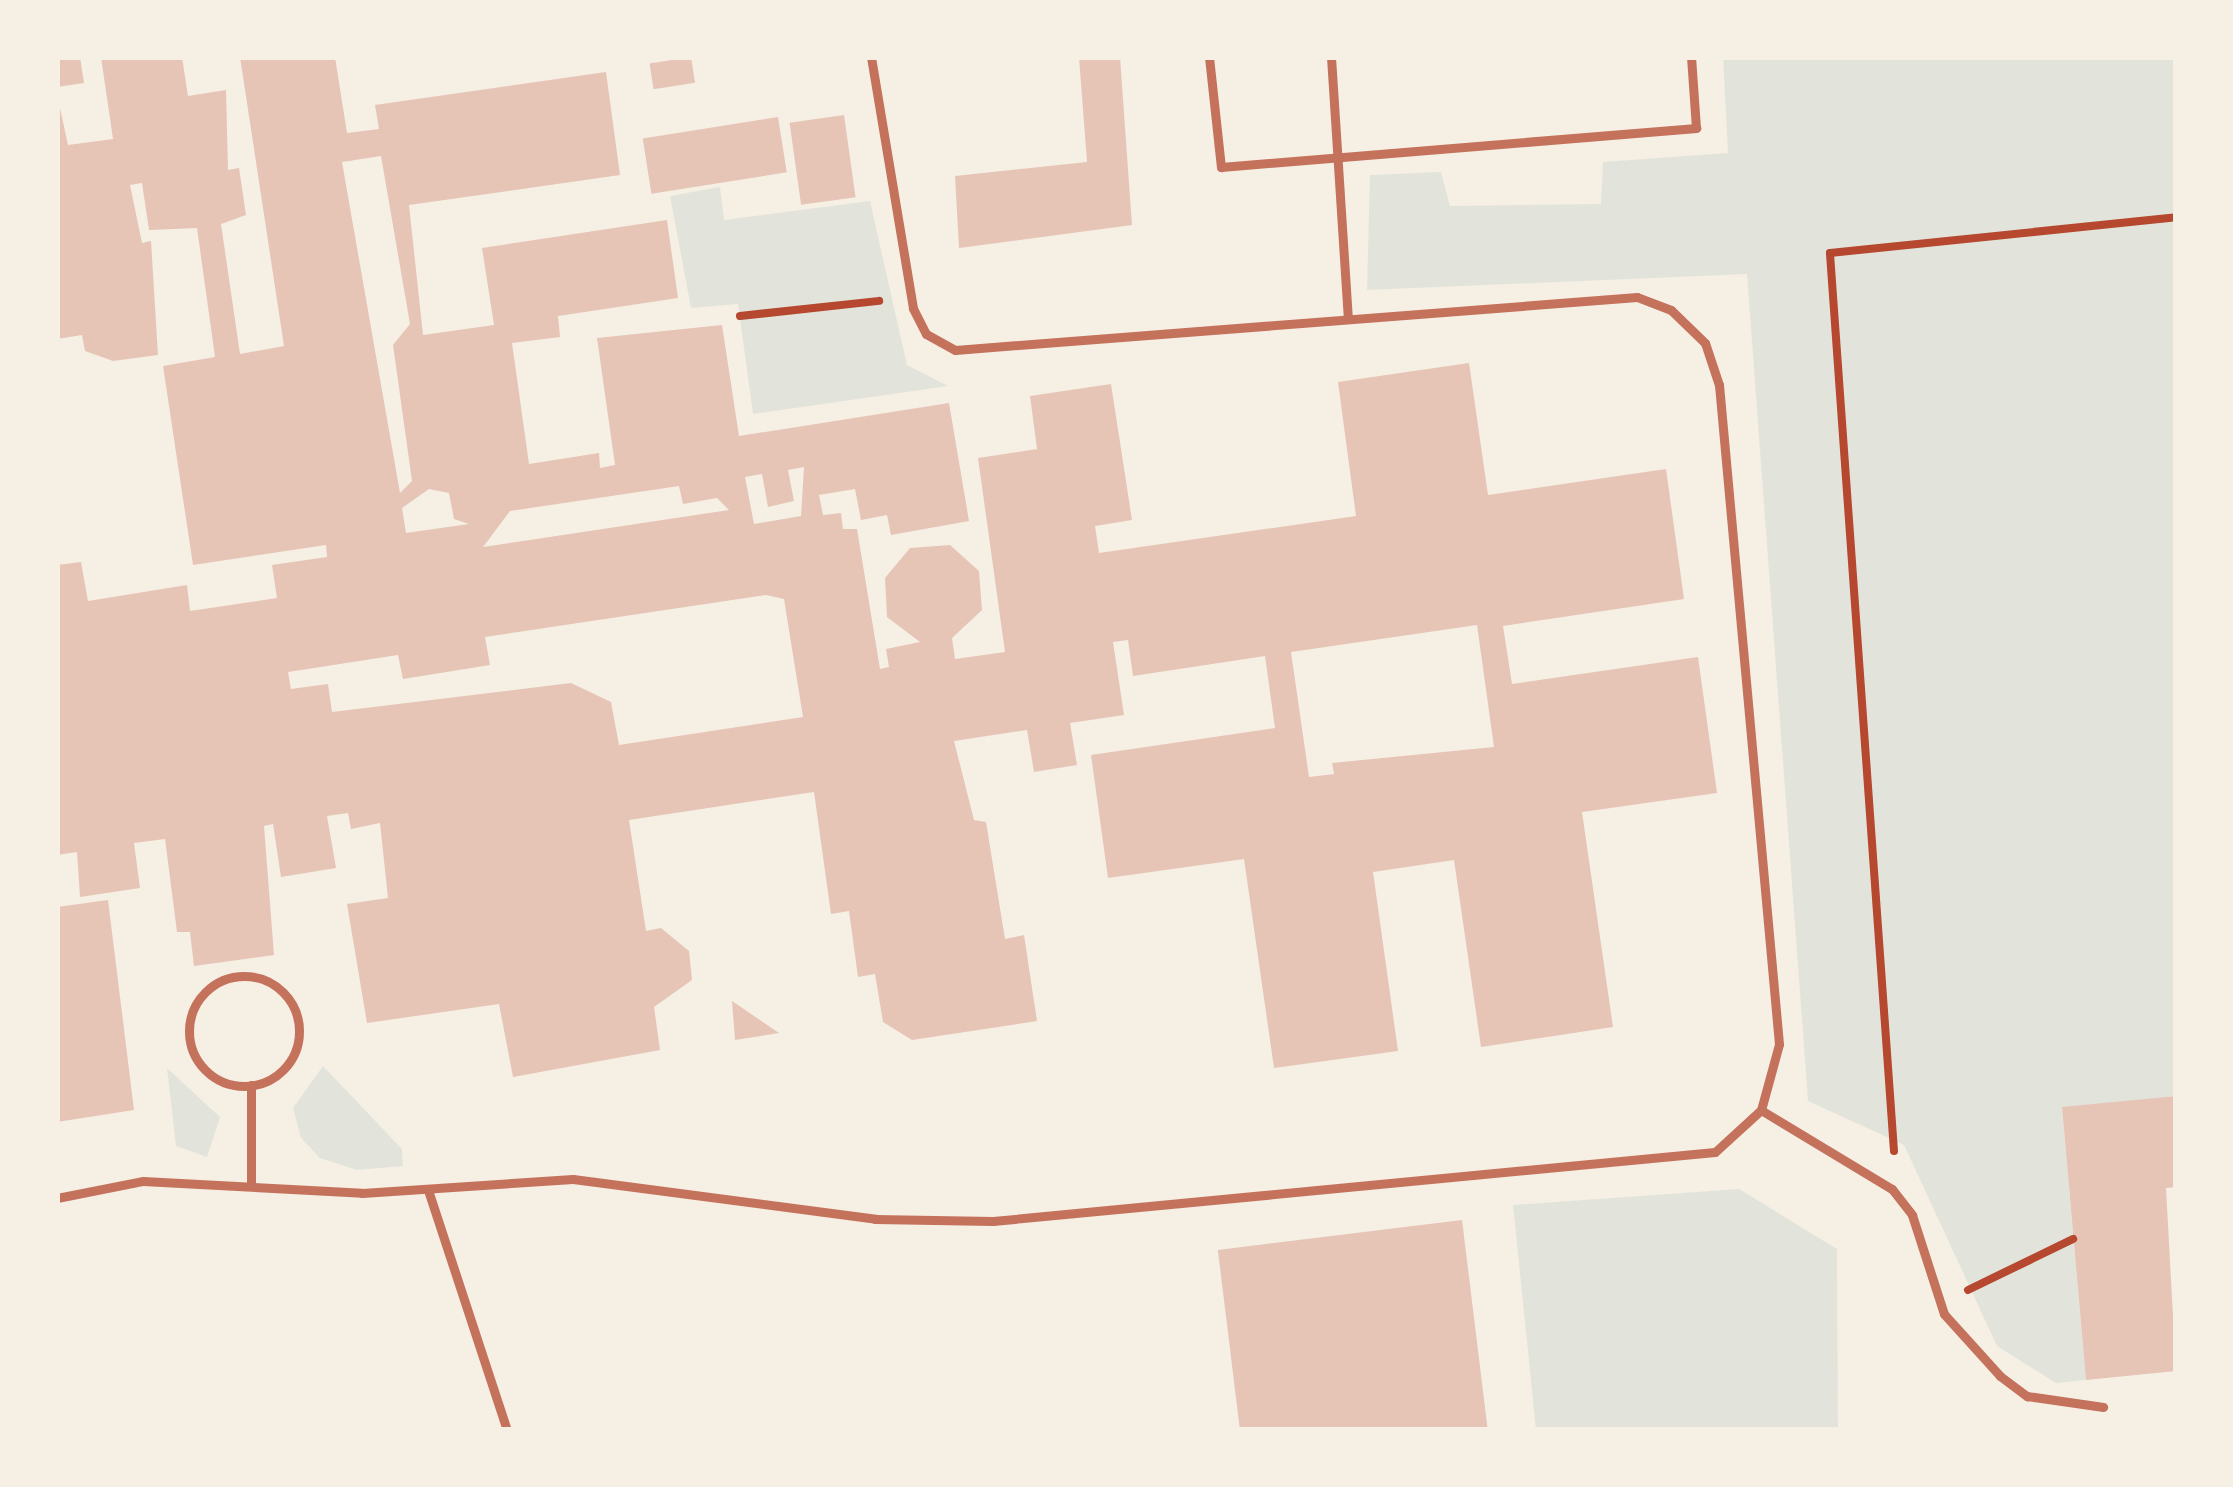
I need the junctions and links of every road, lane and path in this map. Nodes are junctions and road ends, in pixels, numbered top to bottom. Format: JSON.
{"nodes":[{"id":1,"x":871,"y":57,"type":"edge"},
{"id":2,"x":1209,"y":57,"type":"edge"},
{"id":3,"x":1330,"y":57,"type":"edge"},
{"id":4,"x":1691,"y":57,"type":"edge"},
{"id":5,"x":1337,"y":154,"type":"junction"},
{"id":6,"x":2176,"y":217,"type":"edge"},
{"id":7,"x":911,"y":298,"type":"junction"},
{"id":8,"x":740,"y":316,"type":"dead end"},
{"id":9,"x":1348,"y":318,"type":"junction"},
{"id":10,"x":251,"y":1085,"type":"junction"},
{"id":11,"x":1761,"y":1111,"type":"junction"},
{"id":12,"x":251,"y":1183,"type":"junction"},
{"id":13,"x":428,"y":1190,"type":"junction"},
{"id":14,"x":1896,"y":1195,"type":"junction"},
{"id":15,"x":57,"y":1198,"type":"edge"},
{"id":16,"x":2073,"y":1239,"type":"dead end"},
{"id":17,"x":1941,"y":1306,"type":"junction"},
{"id":18,"x":2103,"y":1407,"type":"dead end"},
{"id":19,"x":507,"y":1430,"type":"edge"}],
"edges":[{"from":1,"to":7,"type":"lane"},
{"from":2,"to":5,"type":"lane"},
{"from":3,"to":5,"type":"lane"},
{"from":4,"to":5,"type":"lane"},
{"from":5,"to":9,"type":"lane"},
{"from":6,"to":14,"type":"path"},
{"from":7,"to":8,"type":"path"},
{"from":7,"to":9,"type":"lane"},
{"from":9,"to":11,"type":"lane"},
{"from":10,"to":10,"type":"lane"},
{"from":10,"to":12,"type":"lane"},
{"from":11,"to":13,"type":"lane"},
{"from":11,"to":14,"type":"lane"},
{"from":12,"to":13,"type":"lane"},
{"from":12,"to":15,"type":"lane"},
{"from":13,"to":19,"type":"lane"},
{"from":14,"to":17,"type":"lane"},
{"from":16,"to":17,"type":"path"},
{"from":17,"to":18,"type":"lane"}]}
